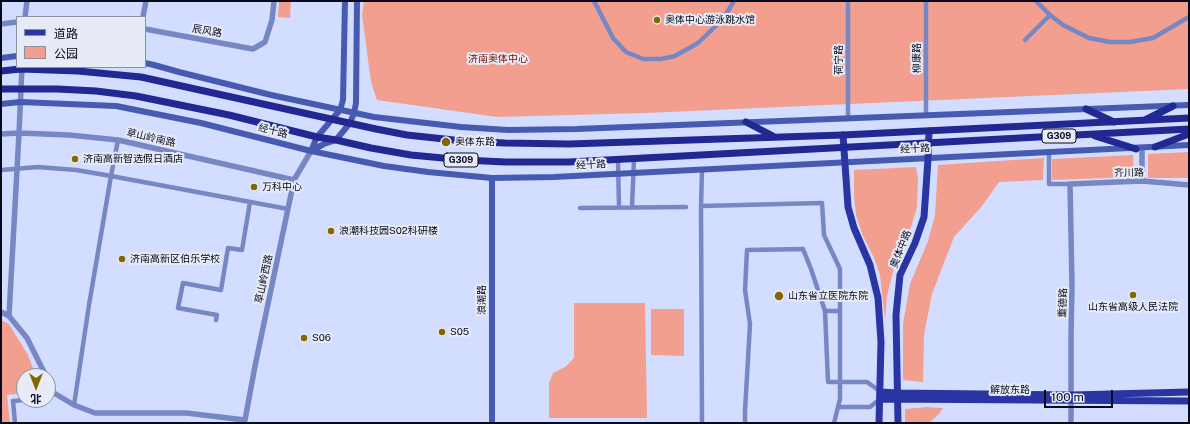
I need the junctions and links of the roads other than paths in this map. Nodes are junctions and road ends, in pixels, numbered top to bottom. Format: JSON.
{"nodes":[{"id":1,"x":27,"y":1,"type":"edge"},
{"id":2,"x":146,"y":1,"type":"edge"},
{"id":3,"x":274,"y":1,"type":"edge"},
{"id":4,"x":345,"y":1,"type":"edge"},
{"id":5,"x":357,"y":1,"type":"edge"},
{"id":6,"x":594,"y":1,"type":"edge"},
{"id":7,"x":734,"y":1,"type":"edge"},
{"id":8,"x":848,"y":1,"type":"edge"},
{"id":9,"x":926,"y":1,"type":"edge"},
{"id":10,"x":1036,"y":1,"type":"edge"},
{"id":11,"x":1050,"y":15,"type":"junction"},
{"id":12,"x":25,"y":16,"type":"edge"},
{"id":13,"x":143,"y":16,"type":"edge"},
{"id":14,"x":1189,"y":17,"type":"edge"},
{"id":15,"x":16,"y":22,"type":"edge"},
{"id":16,"x":1,"y":24,"type":"edge"},
{"id":17,"x":146,"y":29,"type":"edge"},
{"id":18,"x":1025,"y":40,"type":"dead end"},
{"id":19,"x":16,"y":56,"type":"edge"},
{"id":20,"x":1,"y":58,"type":"edge"},
{"id":21,"x":146,"y":63,"type":"edge"},
{"id":22,"x":22,"y":68,"type":"edge"},
{"id":23,"x":1,"y":71,"type":"edge"},
{"id":24,"x":20,"y":88,"type":"junction"},
{"id":25,"x":1,"y":89,"type":"edge"},
{"id":26,"x":20,"y":102,"type":"junction"},
{"id":27,"x":1,"y":104,"type":"edge"},
{"id":28,"x":1189,"y":105,"type":"edge"},
{"id":29,"x":1173,"y":106,"type":"junction"},
{"id":30,"x":1086,"y":109,"type":"junction"},
{"id":31,"x":340,"y":110,"type":"junction"},
{"id":32,"x":354,"y":113,"type":"junction"},
{"id":33,"x":926,"y":116,"type":"junction"},
{"id":34,"x":848,"y":118,"type":"junction"},
{"id":35,"x":1189,"y":118,"type":"edge"},
{"id":36,"x":332,"y":119,"type":"junction"},
{"id":37,"x":1141,"y":121,"type":"junction"},
{"id":38,"x":746,"y":122,"type":"junction"},
{"id":39,"x":350,"y":123,"type":"junction"},
{"id":40,"x":1116,"y":123,"type":"junction"},
{"id":41,"x":1189,"y":129,"type":"edge"},
{"id":42,"x":929,"y":131,"type":"junction"},
{"id":43,"x":19,"y":133,"type":"junction"},
{"id":44,"x":1,"y":134,"type":"edge"},
{"id":45,"x":1089,"y":134,"type":"junction"},
{"id":46,"x":1189,"y":134,"type":"edge"},
{"id":47,"x":843,"y":135,"type":"junction"},
{"id":48,"x":316,"y":137,"type":"junction"},
{"id":49,"x":774,"y":137,"type":"junction"},
{"id":50,"x":118,"y":140,"type":"junction"},
{"id":51,"x":336,"y":140,"type":"junction"},
{"id":52,"x":928,"y":143,"type":"junction"},
{"id":53,"x":1189,"y":145,"type":"edge"},
{"id":54,"x":1155,"y":147,"type":"junction"},
{"id":55,"x":844,"y":148,"type":"junction"},
{"id":56,"x":1139,"y":148,"type":"junction"},
{"id":57,"x":311,"y":151,"type":"junction"},
{"id":58,"x":1049,"y":153,"type":"junction"},
{"id":59,"x":634,"y":159,"type":"junction"},
{"id":60,"x":928,"y":159,"type":"junction"},
{"id":61,"x":618,"y":160,"type":"junction"},
{"id":62,"x":846,"y":163,"type":"junction"},
{"id":63,"x":17,"y":169,"type":"junction"},
{"id":64,"x":1,"y":170,"type":"edge"},
{"id":65,"x":702,"y":170,"type":"junction"},
{"id":66,"x":633,"y":173,"type":"junction"},
{"id":67,"x":619,"y":174,"type":"junction"},
{"id":68,"x":111,"y":176,"type":"junction"},
{"id":69,"x":492,"y":178,"type":"junction"},
{"id":70,"x":294,"y":180,"type":"junction"},
{"id":71,"x":1142,"y":182,"type":"junction"},
{"id":72,"x":1070,"y":184,"type":"junction"},
{"id":73,"x":1189,"y":184,"type":"edge"},
{"id":74,"x":250,"y":202,"type":"junction"},
{"id":75,"x":701,"y":206,"type":"junction"},
{"id":76,"x":619,"y":207,"type":"junction"},
{"id":77,"x":632,"y":207,"type":"junction"},
{"id":78,"x":686,"y":207,"type":"dead end"},
{"id":79,"x":580,"y":208,"type":"dead end"},
{"id":80,"x":288,"y":209,"type":"junction"},
{"id":81,"x":840,"y":311,"type":"junction"},
{"id":82,"x":1,"y":312,"type":"edge"},
{"id":83,"x":825,"y":312,"type":"junction"},
{"id":84,"x":9,"y":316,"type":"junction"},
{"id":85,"x":216,"y":320,"type":"dead end"},
{"id":86,"x":42,"y":368,"type":"edge"},
{"id":87,"x":840,"y":382,"type":"junction"},
{"id":88,"x":1189,"y":392,"type":"edge"},
{"id":89,"x":56,"y":394,"type":"edge"},
{"id":90,"x":880,"y":395,"type":"junction"},
{"id":91,"x":898,"y":396,"type":"junction"},
{"id":92,"x":1072,"y":398,"type":"junction"},
{"id":93,"x":16,"y":401,"type":"edge"},
{"id":94,"x":1189,"y":401,"type":"edge"},
{"id":95,"x":74,"y":404,"type":"junction"},
{"id":96,"x":838,"y":407,"type":"junction"},
{"id":97,"x":15,"y":423,"type":"edge"},
{"id":98,"x":492,"y":423,"type":"edge"},
{"id":99,"x":702,"y":423,"type":"edge"},
{"id":100,"x":746,"y":423,"type":"edge"},
{"id":101,"x":834,"y":423,"type":"edge"},
{"id":102,"x":880,"y":423,"type":"edge"},
{"id":103,"x":898,"y":423,"type":"edge"},
{"id":104,"x":1071,"y":423,"type":"edge"}],
"edges":[{"from":1,"to":12,"type":"street"},
{"from":2,"to":13,"type":"street"},
{"from":3,"to":17,"type":"street","name":"辰风路"},
{"from":4,"to":31,"type":"main road"},
{"from":5,"to":32,"type":"main road"},
{"from":6,"to":7,"type":"street"},
{"from":8,"to":34,"type":"street","name":"荷宁路"},
{"from":9,"to":33,"type":"street","name":"柳康路"},
{"from":10,"to":11,"type":"street"},
{"from":11,"to":14,"type":"street"},
{"from":11,"to":18,"type":"street"},
{"from":15,"to":16,"type":"street"},
{"from":19,"to":20,"type":"main road"},
{"from":21,"to":31,"type":"main road"},
{"from":22,"to":23,"type":"highway","name":"经十路","number":"G309"},
{"from":22,"to":24,"type":"street"},
{"from":22,"to":36,"type":"highway","name":"经十路","number":"G309"},
{"from":24,"to":25,"type":"highway","name":"经十路","number":"G309"},
{"from":24,"to":26,"type":"street"},
{"from":24,"to":48,"type":"highway","name":"经十路","number":"G309"},
{"from":26,"to":27,"type":"main road","name":"经十路"},
{"from":26,"to":43,"type":"street"},
{"from":26,"to":57,"type":"main road","name":"经十路"},
{"from":28,"to":29,"type":"main road"},
{"from":29,"to":30,"type":"main road"},
{"from":29,"to":37,"type":"highway"},
{"from":30,"to":33,"type":"main road"},
{"from":30,"to":40,"type":"highway"},
{"from":31,"to":32,"type":"main road"},
{"from":31,"to":36,"type":"main road"},
{"from":32,"to":38,"type":"main road"},
{"from":32,"to":39,"type":"main road"},
{"from":33,"to":34,"type":"main road"},
{"from":34,"to":38,"type":"main road"},
{"from":35,"to":37,"type":"highway","name":"经十路","number":"G309"},
{"from":36,"to":39,"type":"highway","name":"经十路","number":"G309"},
{"from":36,"to":48,"type":"main road"},
{"from":37,"to":40,"type":"highway","name":"经十路","number":"G309"},
{"from":38,"to":49,"type":"highway"},
{"from":39,"to":49,"type":"highway","name":"经十路","number":"G309"},
{"from":39,"to":51,"type":"main road"},
{"from":40,"to":42,"type":"highway","name":"经十路","number":"G309"},
{"from":41,"to":45,"type":"highway","name":"经十路","number":"G309"},
{"from":42,"to":47,"type":"highway","name":"经十路","number":"G309"},
{"from":42,"to":52,"type":"main road","name":"奥体中路"},
{"from":43,"to":44,"type":"street","name":"草山岭南路"},
{"from":43,"to":50,"type":"street","name":"草山岭南路"},
{"from":43,"to":63,"type":"street"},
{"from":45,"to":52,"type":"highway","name":"经十路","number":"G309"},
{"from":45,"to":56,"type":"highway"},
{"from":46,"to":54,"type":"highway"},
{"from":47,"to":49,"type":"highway","name":"经十路","number":"G309"},
{"from":47,"to":55,"type":"main road"},
{"from":48,"to":51,"type":"highway","name":"经十路","number":"G309"},
{"from":48,"to":57,"type":"main road"},
{"from":50,"to":68,"type":"street"},
{"from":50,"to":70,"type":"street","name":"草山岭南路"},
{"from":51,"to":57,"type":"main road"},
{"from":51,"to":61,"type":"highway","name":"经十路","number":"G309"},
{"from":52,"to":55,"type":"highway","name":"经十路","number":"G309"},
{"from":52,"to":60,"type":"main road","name":"奥体中路"},
{"from":53,"to":54,"type":"main road","name":"经十路"},
{"from":54,"to":56,"type":"main road","name":"经十路"},
{"from":55,"to":59,"type":"highway","name":"经十路","number":"G309"},
{"from":55,"to":62,"type":"main road"},
{"from":56,"to":58,"type":"main road","name":"经十路"},
{"from":56,"to":71,"type":"street"},
{"from":57,"to":69,"type":"main road","name":"经十路"},
{"from":57,"to":70,"type":"street","name":"草山岭西路"},
{"from":58,"to":60,"type":"main road","name":"经十路"},
{"from":58,"to":72,"type":"street"},
{"from":59,"to":61,"type":"highway","name":"经十路","number":"G309"},
{"from":59,"to":66,"type":"street"},
{"from":60,"to":62,"type":"main road","name":"经十路"},
{"from":60,"to":91,"type":"main road","name":"奥体中路"},
{"from":61,"to":67,"type":"street"},
{"from":62,"to":65,"type":"main road","name":"经十路"},
{"from":62,"to":90,"type":"main road"},
{"from":63,"to":64,"type":"street"},
{"from":63,"to":68,"type":"street"},
{"from":63,"to":84,"type":"street"},
{"from":65,"to":66,"type":"main road","name":"经十路"},
{"from":65,"to":75,"type":"street"},
{"from":66,"to":67,"type":"main road","name":"经十路"},
{"from":66,"to":77,"type":"street"},
{"from":67,"to":69,"type":"main road","name":"经十路"},
{"from":67,"to":76,"type":"street"},
{"from":68,"to":74,"type":"street"},
{"from":68,"to":95,"type":"street"},
{"from":69,"to":98,"type":"main road","name":"浪潮路"},
{"from":70,"to":80,"type":"street","name":"草山岭西路"},
{"from":71,"to":72,"type":"street","name":"齐川路"},
{"from":71,"to":73,"type":"street","name":"齐川路"},
{"from":72,"to":92,"type":"street","name":"重德路"},
{"from":74,"to":80,"type":"street"},
{"from":74,"to":85,"type":"street"},
{"from":75,"to":81,"type":"street"},
{"from":75,"to":99,"type":"street"},
{"from":76,"to":77,"type":"street"},
{"from":76,"to":79,"type":"street"},
{"from":77,"to":78,"type":"street"},
{"from":80,"to":95,"type":"street","name":"草山岭西路"},
{"from":81,"to":83,"type":"street"},
{"from":81,"to":87,"type":"street"},
{"from":82,"to":84,"type":"street"},
{"from":83,"to":87,"type":"street"},
{"from":83,"to":100,"type":"street"},
{"from":84,"to":86,"type":"street"},
{"from":87,"to":90,"type":"street"},
{"from":87,"to":96,"type":"street"},
{"from":88,"to":92,"type":"main road","name":"解放东路"},
{"from":89,"to":95,"type":"street"},
{"from":90,"to":91,"type":"main road","name":"解放东路"},
{"from":90,"to":96,"type":"street"},
{"from":90,"to":102,"type":"main road"},
{"from":91,"to":92,"type":"main road","name":"解放东路"},
{"from":91,"to":103,"type":"main road","name":"奥体中路"},
{"from":92,"to":94,"type":"main road","name":"解放东路"},
{"from":92,"to":104,"type":"street","name":"重德路"},
{"from":93,"to":97,"type":"street"},
{"from":96,"to":101,"type":"street"}]}
